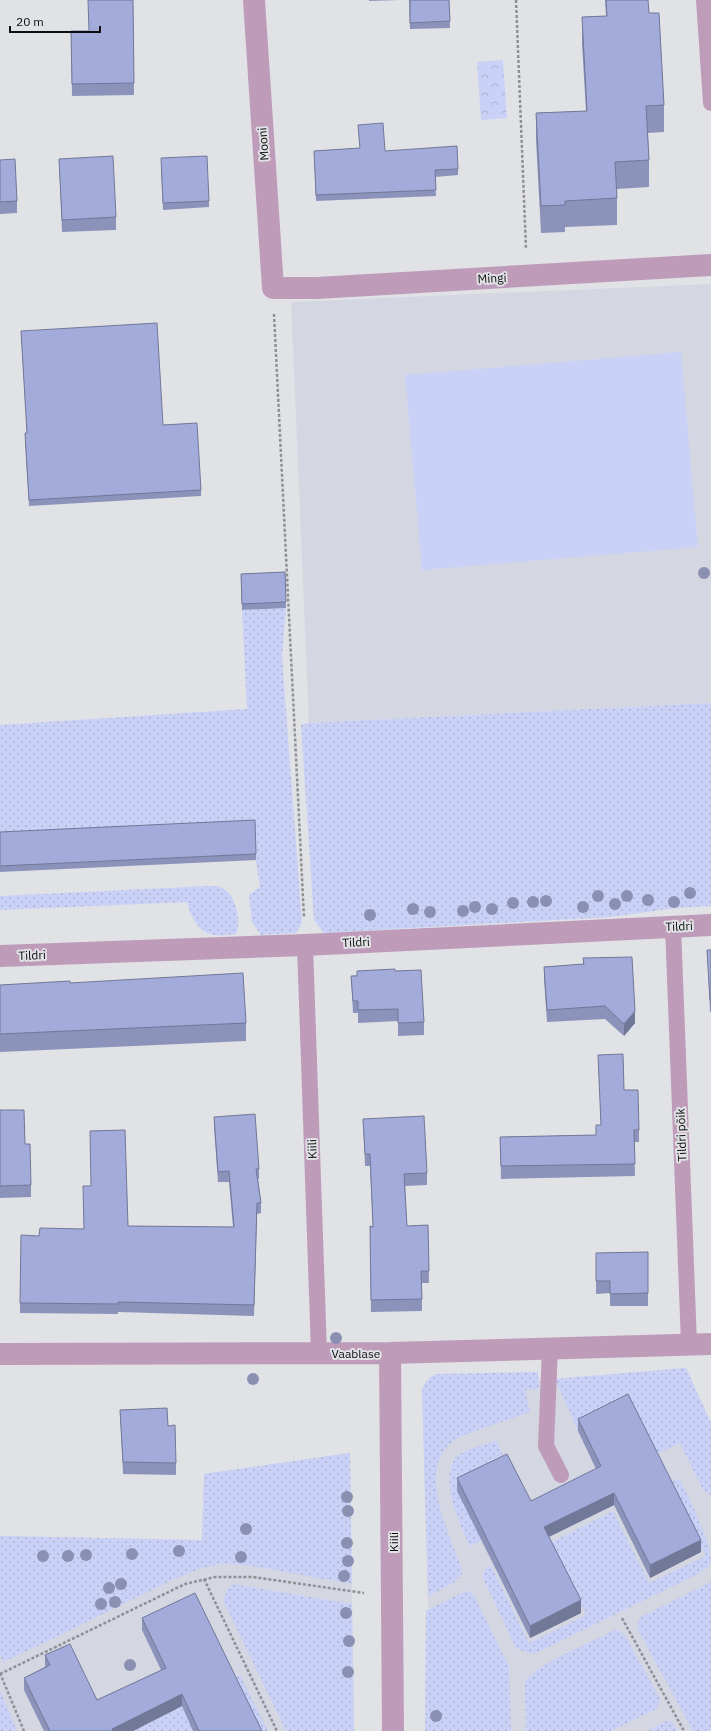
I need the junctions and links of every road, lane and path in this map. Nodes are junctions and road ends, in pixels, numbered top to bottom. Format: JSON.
{"nodes":[{"id":1,"x":254,"y":0,"type":"edge"},
{"id":2,"x":516,"y":0,"type":"edge"},
{"id":3,"x":704,"y":0,"type":"edge"},
{"id":4,"x":711,"y":104,"type":"edge"},
{"id":5,"x":711,"y":266,"type":"edge"},
{"id":6,"x":527,"y":276,"type":"junction"},
{"id":7,"x":273,"y":288,"type":"junction"},
{"id":8,"x":711,"y":925,"type":"edge"},
{"id":9,"x":673,"y":926,"type":"junction"},
{"id":10,"x":305,"y":945,"type":"junction"},
{"id":11,"x":0,"y":956,"type":"edge"},
{"id":12,"x":689,"y":1344,"type":"junction"},
{"id":13,"x":711,"y":1344,"type":"edge"},
{"id":14,"x":550,"y":1348,"type":"junction"},
{"id":15,"x":319,"y":1353,"type":"junction"},
{"id":16,"x":390,"y":1353,"type":"junction"},
{"id":17,"x":0,"y":1354,"type":"edge"},
{"id":18,"x":561,"y":1476,"type":"dead end"},
{"id":19,"x":204,"y":1579,"type":"junction"},
{"id":20,"x":364,"y":1593,"type":"dead end"},
{"id":21,"x":622,"y":1618,"type":"dead end"},
{"id":22,"x":0,"y":1673,"type":"edge"},
{"id":23,"x":24,"y":1731,"type":"edge"},
{"id":24,"x":277,"y":1731,"type":"edge"},
{"id":25,"x":393,"y":1731,"type":"edge"},
{"id":26,"x":684,"y":1731,"type":"edge"}],
"edges":[{"from":1,"to":7,"type":"street","name":"Mooni"},
{"from":2,"to":6,"type":"path"},
{"from":3,"to":4,"type":"lane"},
{"from":5,"to":6,"type":"street","name":"Mingi"},
{"from":6,"to":7,"type":"street","name":"Mingi"},
{"from":7,"to":10,"type":"path"},
{"from":8,"to":9,"type":"street","name":"Tildri"},
{"from":9,"to":10,"type":"street","name":"Tildri"},
{"from":9,"to":12,"type":"lane","name":"Tildri põik"},
{"from":10,"to":11,"type":"street","name":"Tildri"},
{"from":10,"to":15,"type":"lane","name":"Kiili"},
{"from":12,"to":13,"type":"street","name":"Vaablase"},
{"from":12,"to":14,"type":"street","name":"Vaablase"},
{"from":14,"to":16,"type":"street","name":"Vaablase"},
{"from":14,"to":18,"type":"lane"},
{"from":15,"to":16,"type":"street","name":"Vaablase"},
{"from":15,"to":17,"type":"street","name":"Vaablase"},
{"from":16,"to":25,"type":"street","name":"Kiili"},
{"from":19,"to":20,"type":"path"},
{"from":19,"to":22,"type":"path"},
{"from":19,"to":24,"type":"path"},
{"from":21,"to":26,"type":"path"},
{"from":22,"to":23,"type":"path"}]}
